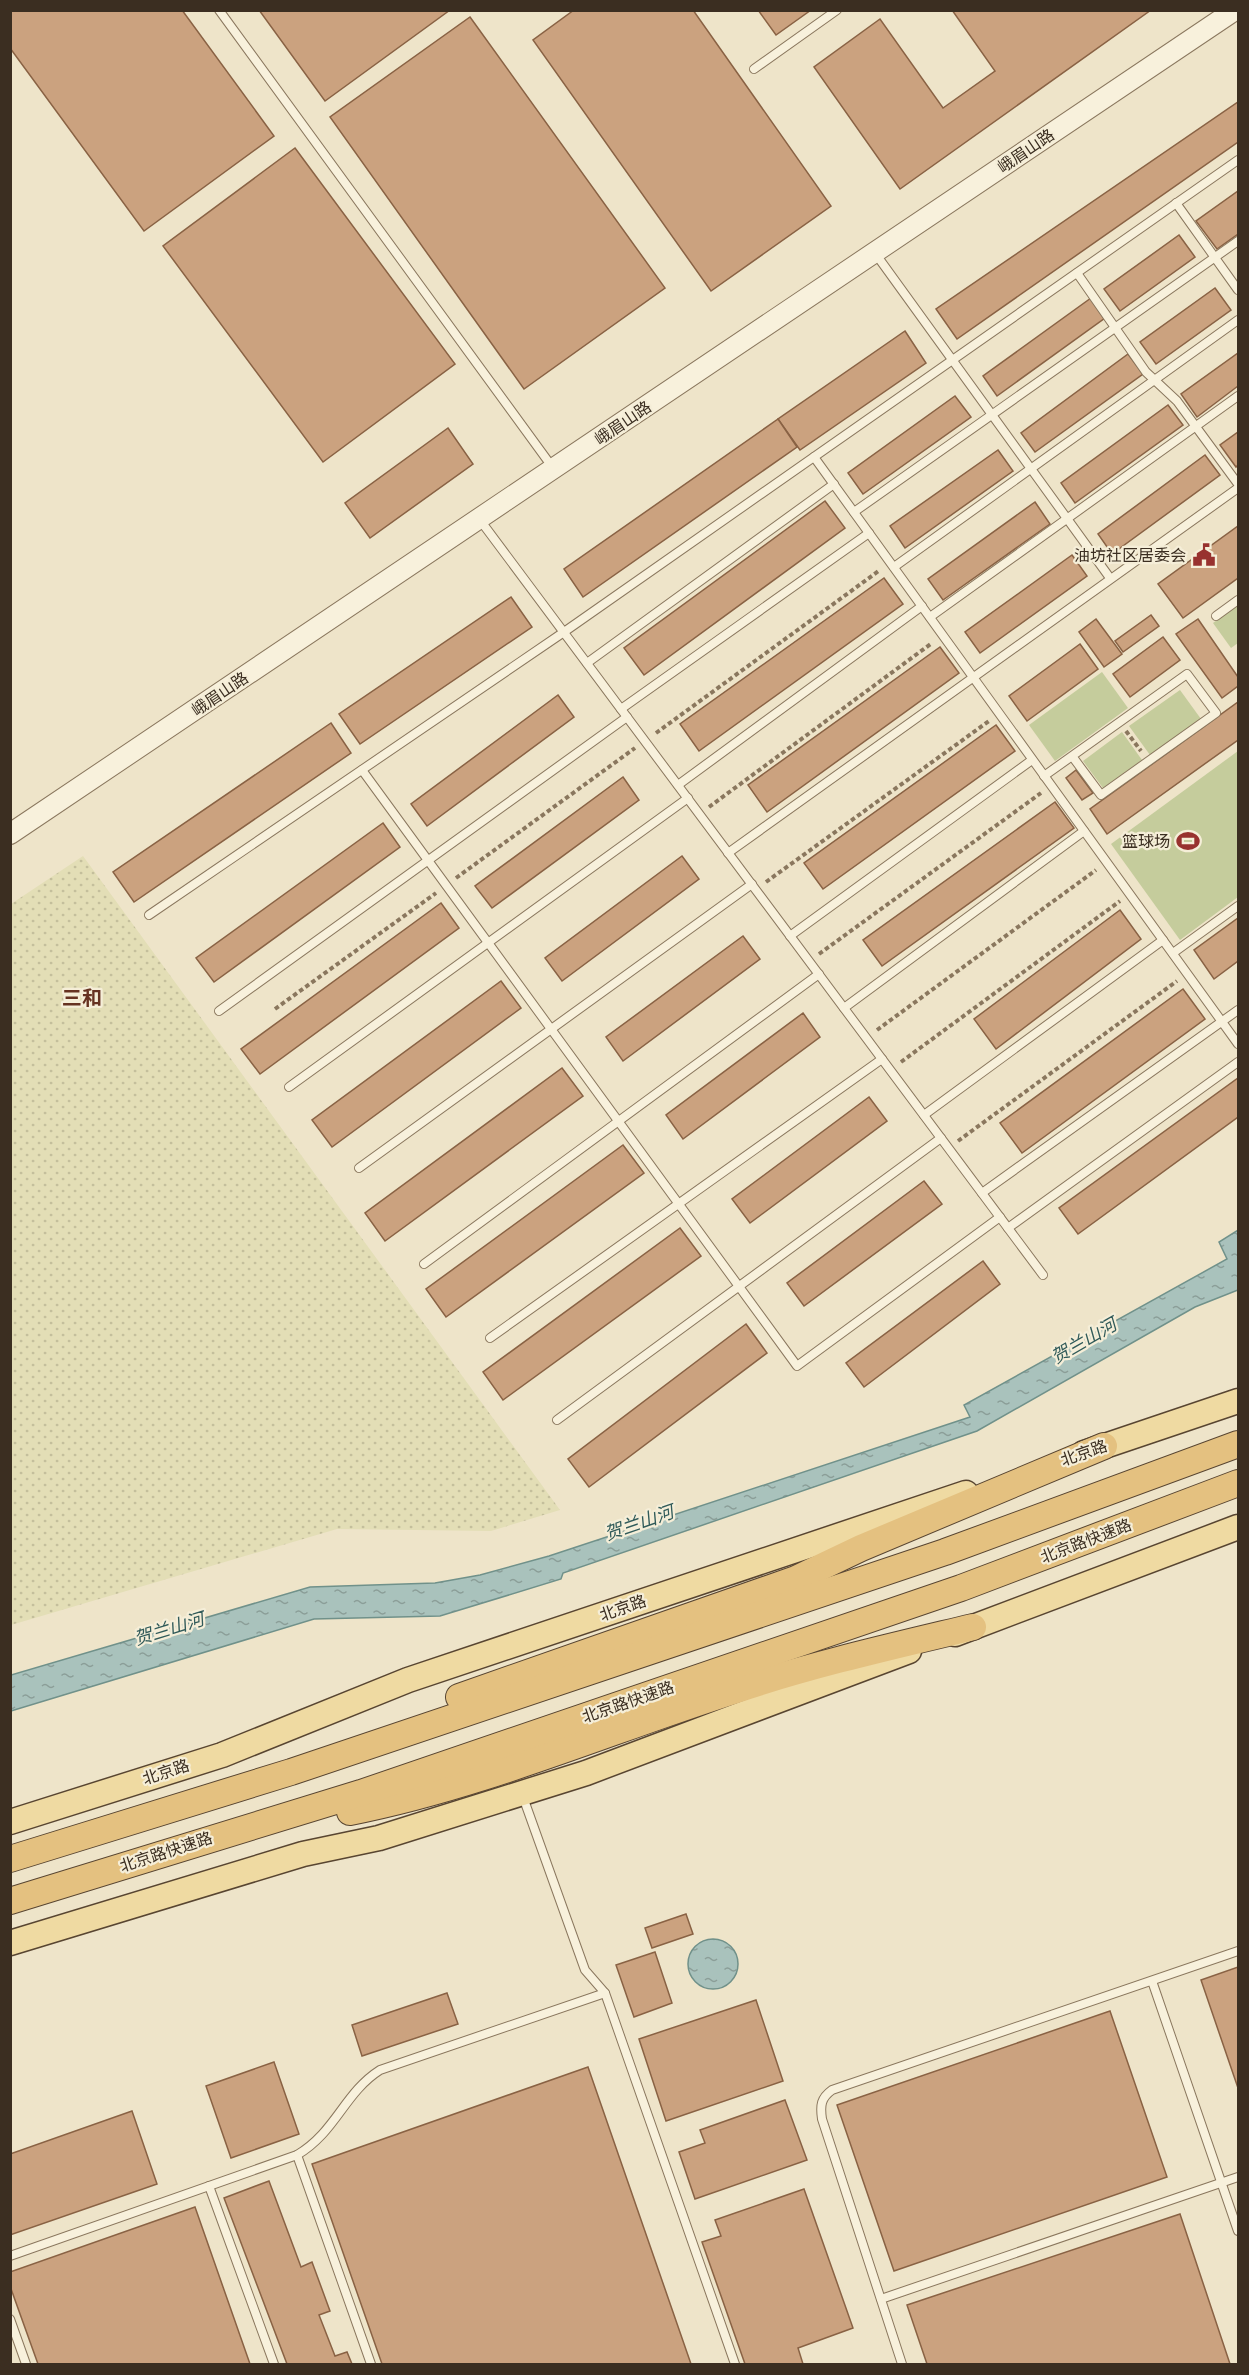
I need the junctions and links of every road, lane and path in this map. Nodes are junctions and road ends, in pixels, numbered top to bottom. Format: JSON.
{"nodes":[{"id":1,"x":219,"y":10,"type":"edge"},
{"id":2,"x":837,"y":10,"type":"edge"},
{"id":3,"x":1235,"y":10,"type":"edge"},
{"id":4,"x":754,"y":69,"type":"dead end"},
{"id":5,"x":1239,"y":160,"type":"edge"},
{"id":6,"x":1176,"y":203,"type":"junction"},
{"id":7,"x":1239,"y":241,"type":"edge"},
{"id":8,"x":875,"y":253,"type":"junction"},
{"id":9,"x":1215,"y":257,"type":"junction"},
{"id":10,"x":1077,"y":273,"type":"junction"},
{"id":11,"x":1235,"y":278,"type":"edge"},
{"id":12,"x":1239,"y":290,"type":"edge"},
{"id":13,"x":1239,"y":320,"type":"edge"},
{"id":14,"x":1115,"y":327,"type":"junction"},
{"id":15,"x":952,"y":360,"type":"junction"},
{"id":16,"x":1155,"y":380,"type":"junction"},
{"id":17,"x":1239,"y":396,"type":"edge"},
{"id":18,"x":991,"y":413,"type":"junction"},
{"id":19,"x":1196,"y":427,"type":"junction"},
{"id":20,"x":814,"y":457,"type":"junction"},
{"id":21,"x":1031,"y":468,"type":"junction"},
{"id":22,"x":554,"y":469,"type":"junction"},
{"id":23,"x":834,"y":484,"type":"junction"},
{"id":24,"x":1239,"y":486,"type":"edge"},
{"id":25,"x":854,"y":512,"type":"junction"},
{"id":26,"x":1066,"y":518,"type":"junction"},
{"id":27,"x":479,"y":519,"type":"junction"},
{"id":28,"x":869,"y":533,"type":"junction"},
{"id":29,"x":892,"y":565,"type":"junction"},
{"id":30,"x":1110,"y":578,"type":"junction"},
{"id":31,"x":1239,"y":600,"type":"edge"},
{"id":32,"x":922,"y":606,"type":"junction"},
{"id":33,"x":1216,"y":616,"type":"dead end"},
{"id":34,"x":930,"y":617,"type":"junction"},
{"id":35,"x":564,"y":632,"type":"junction"},
{"id":36,"x":943,"y":635,"type":"junction"},
{"id":37,"x":587,"y":663,"type":"junction"},
{"id":38,"x":973,"y":677,"type":"junction"},
{"id":39,"x":621,"y":709,"type":"junction"},
{"id":40,"x":999,"y":713,"type":"junction"},
{"id":41,"x":627,"y":717,"type":"junction"},
{"id":42,"x":1120,"y":722,"type":"junction"},
{"id":43,"x":645,"y":741,"type":"junction"},
{"id":44,"x":1072,"y":756,"type":"junction"},
{"id":45,"x":1032,"y":760,"type":"junction"},
{"id":46,"x":1148,"y":762,"type":"junction"},
{"id":47,"x":362,"y":770,"type":"junction"},
{"id":48,"x":1044,"y":776,"type":"junction"},
{"id":49,"x":678,"y":785,"type":"junction"},
{"id":50,"x":1052,"y":786,"type":"junction"},
{"id":51,"x":688,"y":798,"type":"junction"},
{"id":52,"x":700,"y":814,"type":"junction"},
{"id":53,"x":1084,"y":831,"type":"junction"},
{"id":54,"x":10,"y":834,"type":"edge"},
{"id":55,"x":728,"y":853,"type":"junction"},
{"id":56,"x":429,"y":860,"type":"junction"},
{"id":57,"x":1107,"y":862,"type":"junction"},
{"id":58,"x":447,"y":884,"type":"junction"},
{"id":59,"x":754,"y":886,"type":"junction"},
{"id":60,"x":1130,"y":894,"type":"junction"},
{"id":61,"x":1239,"y":906,"type":"edge"},
{"id":62,"x":149,"y":915,"type":"dead end"},
{"id":63,"x":790,"y":936,"type":"junction"},
{"id":64,"x":1163,"y":940,"type":"junction"},
{"id":65,"x":489,"y":942,"type":"junction"},
{"id":66,"x":1173,"y":953,"type":"junction"},
{"id":67,"x":809,"y":961,"type":"junction"},
{"id":68,"x":819,"y":974,"type":"junction"},
{"id":69,"x":1188,"y":974,"type":"junction"},
{"id":70,"x":844,"y":1008,"type":"junction"},
{"id":71,"x":275,"y":1009,"type":"dead end"},
{"id":72,"x":1239,"y":1010,"type":"edge"},
{"id":73,"x":219,"y":1011,"type":"dead end"},
{"id":74,"x":1222,"y":1021,"type":"junction"},
{"id":75,"x":552,"y":1029,"type":"junction"},
{"id":76,"x":866,"y":1038,"type":"junction"},
{"id":77,"x":1239,"y":1044,"type":"edge"},
{"id":78,"x":882,"y":1059,"type":"junction"},
{"id":79,"x":1239,"y":1062,"type":"edge"},
{"id":80,"x":890,"y":1070,"type":"junction"},
{"id":81,"x":289,"y":1087,"type":"dead end"},
{"id":82,"x":924,"y":1115,"type":"junction"},
{"id":83,"x":619,"y":1121,"type":"junction"},
{"id":84,"x":941,"y":1138,"type":"junction"},
{"id":85,"x":948,"y":1148,"type":"junction"},
{"id":86,"x":359,"y":1168,"type":"dead end"},
{"id":87,"x":982,"y":1193,"type":"junction"},
{"id":88,"x":679,"y":1204,"type":"junction"},
{"id":89,"x":1000,"y":1218,"type":"junction"},
{"id":90,"x":1008,"y":1228,"type":"junction"},
{"id":91,"x":424,"y":1264,"type":"dead end"},
{"id":92,"x":1043,"y":1275,"type":"dead end"},
{"id":93,"x":740,"y":1286,"type":"junction"},
{"id":94,"x":490,"y":1338,"type":"dead end"},
{"id":95,"x":1239,"y":1401,"type":"edge"},
{"id":96,"x":557,"y":1420,"type":"dead end"},
{"id":97,"x":1239,"y":1444,"type":"edge"},
{"id":98,"x":1104,"y":1446,"type":"junction"},
{"id":99,"x":1239,"y":1484,"type":"edge"},
{"id":100,"x":1239,"y":1527,"type":"edge"},
{"id":101,"x":973,"y":1627,"type":"junction"},
{"id":102,"x":291,"y":1772,"type":"junction"},
{"id":103,"x":522,"y":1794,"type":"junction"},
{"id":104,"x":10,"y":1822,"type":"edge"},
{"id":105,"x":202,"y":1840,"type":"junction"},
{"id":106,"x":10,"y":1859,"type":"edge"},
{"id":107,"x":10,"y":1901,"type":"edge"},
{"id":108,"x":10,"y":1943,"type":"edge"},
{"id":109,"x":1239,"y":1952,"type":"edge"},
{"id":110,"x":1152,"y":1981,"type":"junction"},
{"id":111,"x":605,"y":1993,"type":"junction"},
{"id":112,"x":297,"y":2155,"type":"junction"},
{"id":113,"x":1239,"y":2177,"type":"edge"},
{"id":114,"x":1222,"y":2182,"type":"junction"},
{"id":115,"x":209,"y":2186,"type":"junction"},
{"id":116,"x":1239,"y":2231,"type":"edge"},
{"id":117,"x":10,"y":2256,"type":"edge"},
{"id":118,"x":881,"y":2299,"type":"junction"},
{"id":119,"x":10,"y":2319,"type":"edge"},
{"id":120,"x":26,"y":2364,"type":"edge"},
{"id":121,"x":274,"y":2364,"type":"edge"},
{"id":122,"x":370,"y":2364,"type":"edge"},
{"id":123,"x":735,"y":2364,"type":"edge"},
{"id":124,"x":902,"y":2364,"type":"edge"}],
"edges":[{"from":1,"to":22,"type":"lane"},
{"from":2,"to":4,"type":"lane"},
{"from":3,"to":8,"type":"street","name":"峨眉山路"},
{"from":5,"to":6,"type":"lane"},
{"from":6,"to":9,"type":"lane"},
{"from":6,"to":10,"type":"lane"},
{"from":7,"to":9,"type":"lane"},
{"from":8,"to":15,"type":"lane"},
{"from":8,"to":22,"type":"street","name":"峨眉山路"},
{"from":9,"to":11,"type":"lane"},
{"from":9,"to":14,"type":"lane"},
{"from":10,"to":14,"type":"lane"},
{"from":10,"to":15,"type":"lane"},
{"from":11,"to":12,"type":"lane"},
{"from":13,"to":16,"type":"lane"},
{"from":14,"to":16,"type":"lane"},
{"from":14,"to":18,"type":"lane"},
{"from":15,"to":18,"type":"lane"},
{"from":15,"to":20,"type":"lane"},
{"from":16,"to":19,"type":"lane"},
{"from":16,"to":21,"type":"lane"},
{"from":17,"to":19,"type":"lane"},
{"from":18,"to":21,"type":"lane"},
{"from":18,"to":25,"type":"lane"},
{"from":19,"to":24,"type":"lane"},
{"from":19,"to":26,"type":"lane"},
{"from":20,"to":23,"type":"lane"},
{"from":20,"to":35,"type":"lane"},
{"from":21,"to":26,"type":"lane"},
{"from":21,"to":29,"type":"lane"},
{"from":22,"to":27,"type":"street","name":"峨眉山路"},
{"from":23,"to":25,"type":"lane"},
{"from":23,"to":37,"type":"lane"},
{"from":24,"to":30,"type":"lane"},
{"from":25,"to":28,"type":"lane"},
{"from":26,"to":30,"type":"lane"},
{"from":26,"to":34,"type":"lane"},
{"from":27,"to":35,"type":"lane"},
{"from":27,"to":54,"type":"street","name":"峨眉山路"},
{"from":28,"to":29,"type":"lane"},
{"from":28,"to":39,"type":"lane"},
{"from":29,"to":32,"type":"lane"},
{"from":29,"to":43,"type":"path"},
{"from":30,"to":38,"type":"lane"},
{"from":31,"to":33,"type":"lane"},
{"from":32,"to":34,"type":"lane"},
{"from":32,"to":49,"type":"lane"},
{"from":34,"to":36,"type":"lane"},
{"from":35,"to":37,"type":"lane"},
{"from":35,"to":47,"type":"lane"},
{"from":36,"to":38,"type":"lane"},
{"from":36,"to":52,"type":"path"},
{"from":37,"to":39,"type":"lane"},
{"from":38,"to":40,"type":"lane"},
{"from":38,"to":55,"type":"lane"},
{"from":39,"to":41,"type":"lane"},
{"from":40,"to":45,"type":"lane"},
{"from":40,"to":59,"type":"path"},
{"from":41,"to":43,"type":"lane"},
{"from":41,"to":56,"type":"lane"},
{"from":42,"to":44,"type":"lane"},
{"from":42,"to":46,"type":"path"},
{"from":42,"to":46,"type":"lane"},
{"from":43,"to":49,"type":"lane"},
{"from":43,"to":58,"type":"path"},
{"from":44,"to":46,"type":"lane"},
{"from":44,"to":48,"type":"lane"},
{"from":45,"to":48,"type":"lane"},
{"from":45,"to":63,"type":"lane"},
{"from":47,"to":56,"type":"lane"},
{"from":47,"to":62,"type":"lane"},
{"from":48,"to":50,"type":"lane"},
{"from":49,"to":51,"type":"lane"},
{"from":50,"to":53,"type":"lane"},
{"from":50,"to":67,"type":"path"},
{"from":51,"to":52,"type":"lane"},
{"from":51,"to":65,"type":"lane"},
{"from":52,"to":55,"type":"lane"},
{"from":53,"to":57,"type":"lane"},
{"from":53,"to":70,"type":"lane"},
{"from":55,"to":59,"type":"lane"},
{"from":56,"to":58,"type":"lane"},
{"from":56,"to":73,"type":"lane"},
{"from":57,"to":60,"type":"lane"},
{"from":57,"to":76,"type":"path"},
{"from":58,"to":65,"type":"lane"},
{"from":58,"to":71,"type":"path"},
{"from":59,"to":63,"type":"lane"},
{"from":59,"to":75,"type":"lane"},
{"from":60,"to":64,"type":"lane"},
{"from":60,"to":80,"type":"path"},
{"from":61,"to":66,"type":"lane"},
{"from":63,"to":67,"type":"lane"},
{"from":64,"to":66,"type":"lane"},
{"from":64,"to":82,"type":"lane"},
{"from":65,"to":75,"type":"lane"},
{"from":65,"to":81,"type":"lane"},
{"from":66,"to":69,"type":"lane"},
{"from":67,"to":68,"type":"lane"},
{"from":68,"to":70,"type":"lane"},
{"from":68,"to":83,"type":"lane"},
{"from":69,"to":74,"type":"lane"},
{"from":69,"to":85,"type":"path"},
{"from":70,"to":76,"type":"lane"},
{"from":72,"to":74,"type":"lane"},
{"from":74,"to":77,"type":"lane"},
{"from":74,"to":87,"type":"lane"},
{"from":75,"to":83,"type":"lane"},
{"from":75,"to":86,"type":"lane"},
{"from":76,"to":78,"type":"lane"},
{"from":78,"to":80,"type":"lane"},
{"from":78,"to":88,"type":"lane"},
{"from":79,"to":90,"type":"lane"},
{"from":80,"to":82,"type":"lane"},
{"from":82,"to":84,"type":"lane"},
{"from":83,"to":88,"type":"lane"},
{"from":83,"to":91,"type":"lane"},
{"from":84,"to":85,"type":"lane"},
{"from":84,"to":93,"type":"lane"},
{"from":85,"to":87,"type":"lane"},
{"from":87,"to":89,"type":"lane"},
{"from":88,"to":93,"type":"lane"},
{"from":88,"to":94,"type":"lane"},
{"from":89,"to":90,"type":"lane"},
{"from":89,"to":93,"type":"lane"},
{"from":90,"to":92,"type":"lane"},
{"from":93,"to":96,"type":"lane"},
{"from":95,"to":98,"type":"main road","name":"北京路"},
{"from":97,"to":102,"type":"highway"},
{"from":98,"to":102,"type":"highway"},
{"from":98,"to":104,"type":"main road","name":"北京路"},
{"from":99,"to":105,"type":"highway","name":"北京路快速路"},
{"from":100,"to":101,"type":"main road"},
{"from":101,"to":103,"type":"main road"},
{"from":101,"to":105,"type":"highway"},
{"from":102,"to":106,"type":"highway"},
{"from":103,"to":108,"type":"main road"},
{"from":103,"to":111,"type":"lane"},
{"from":105,"to":107,"type":"highway","name":"北京路快速路"},
{"from":109,"to":110,"type":"lane"},
{"from":110,"to":114,"type":"lane"},
{"from":110,"to":118,"type":"lane"},
{"from":111,"to":112,"type":"lane"},
{"from":111,"to":123,"type":"lane"},
{"from":112,"to":115,"type":"lane"},
{"from":112,"to":122,"type":"lane"},
{"from":113,"to":114,"type":"lane"},
{"from":114,"to":116,"type":"lane"},
{"from":114,"to":118,"type":"lane"},
{"from":115,"to":117,"type":"lane"},
{"from":115,"to":121,"type":"lane"},
{"from":118,"to":124,"type":"lane"},
{"from":119,"to":120,"type":"lane"}]}
